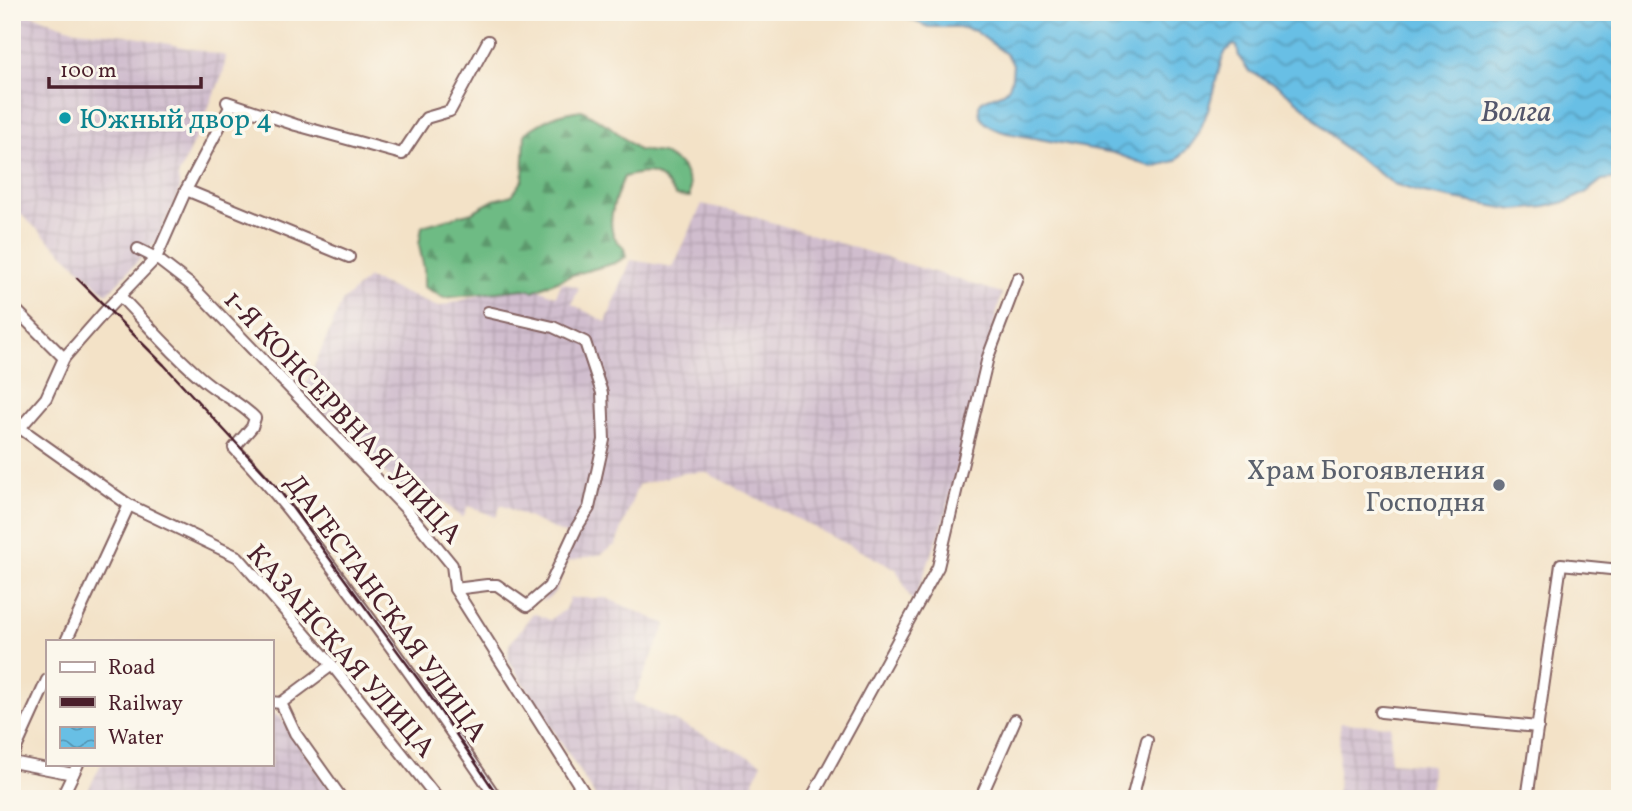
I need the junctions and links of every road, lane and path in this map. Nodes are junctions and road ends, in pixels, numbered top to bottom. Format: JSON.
{"nodes":[{"id":1,"x":488,"y":41,"type":"dead end"},
{"id":2,"x":186,"y":190,"type":"junction"},
{"id":3,"x":138,"y":249,"type":"dead end"},
{"id":4,"x":349,"y":257,"type":"dead end"},
{"id":5,"x":156,"y":258,"type":"junction"},
{"id":6,"x":1018,"y":278,"type":"dead end"},
{"id":7,"x":120,"y":296,"type":"junction"},
{"id":8,"x":12,"y":306,"type":"edge"},
{"id":9,"x":488,"y":312,"type":"dead end"},
{"id":10,"x":64,"y":358,"type":"junction"},
{"id":11,"x":129,"y":505,"type":"junction"},
{"id":12,"x":1620,"y":570,"type":"edge"},
{"id":13,"x":455,"y":589,"type":"junction"},
{"id":14,"x":66,"y":640,"type":"edge"},
{"id":15,"x":332,"y":665,"type":"junction"},
{"id":16,"x":46,"y":682,"type":"edge"},
{"id":17,"x":276,"y":702,"type":"edge"},
{"id":18,"x":1381,"y":712,"type":"dead end"},
{"id":19,"x":1015,"y":720,"type":"dead end"},
{"id":20,"x":1538,"y":727,"type":"junction"},
{"id":21,"x":1147,"y":740,"type":"dead end"},
{"id":22,"x":12,"y":757,"type":"edge"},
{"id":23,"x":12,"y":762,"type":"edge"},
{"id":24,"x":46,"y":766,"type":"edge"},
{"id":25,"x":48,"y":766,"type":"edge"},
{"id":26,"x":75,"y":769,"type":"edge"},
{"id":27,"x":61,"y":799,"type":"edge"},
{"id":28,"x":342,"y":799,"type":"edge"},
{"id":29,"x":438,"y":799,"type":"edge"},
{"id":30,"x":497,"y":799,"type":"edge"},
{"id":31,"x":588,"y":799,"type":"edge"},
{"id":32,"x":811,"y":799,"type":"edge"},
{"id":33,"x":980,"y":799,"type":"edge"},
{"id":34,"x":1132,"y":799,"type":"edge"},
{"id":35,"x":1527,"y":799,"type":"edge"}],
"edges":[{"from":1,"to":2,"type":"street"},
{"from":2,"to":4,"type":"street"},
{"from":2,"to":5,"type":"street"},
{"from":3,"to":5,"type":"street","name":"1-Я КОНСЕРВНАЯ УЛИЦА"},
{"from":5,"to":7,"type":"street"},
{"from":5,"to":13,"type":"street","name":"1-Я КОНСЕРВНАЯ УЛИЦА"},
{"from":6,"to":32,"type":"street"},
{"from":7,"to":10,"type":"street"},
{"from":7,"to":30,"type":"street","name":"ДАГЕСТАНСКАЯ УЛИЦА"},
{"from":8,"to":10,"type":"street"},
{"from":9,"to":13,"type":"street"},
{"from":10,"to":11,"type":"street","name":"КАЗАНСКАЯ УЛИЦА"},
{"from":11,"to":14,"type":"street"},
{"from":11,"to":15,"type":"street","name":"КАЗАНСКАЯ УЛИЦА"},
{"from":12,"to":20,"type":"street"},
{"from":13,"to":31,"type":"street","name":"1-Я КОНСЕРВНАЯ УЛИЦА"},
{"from":15,"to":17,"type":"street"},
{"from":15,"to":29,"type":"street","name":"КАЗАНСКАЯ УЛИЦА"},
{"from":16,"to":22,"type":"street"},
{"from":17,"to":28,"type":"street"},
{"from":18,"to":20,"type":"street"},
{"from":19,"to":33,"type":"street"},
{"from":20,"to":35,"type":"street"},
{"from":21,"to":34,"type":"street"},
{"from":23,"to":24,"type":"street"},
{"from":25,"to":26,"type":"street"},
{"from":26,"to":27,"type":"street"}]}
